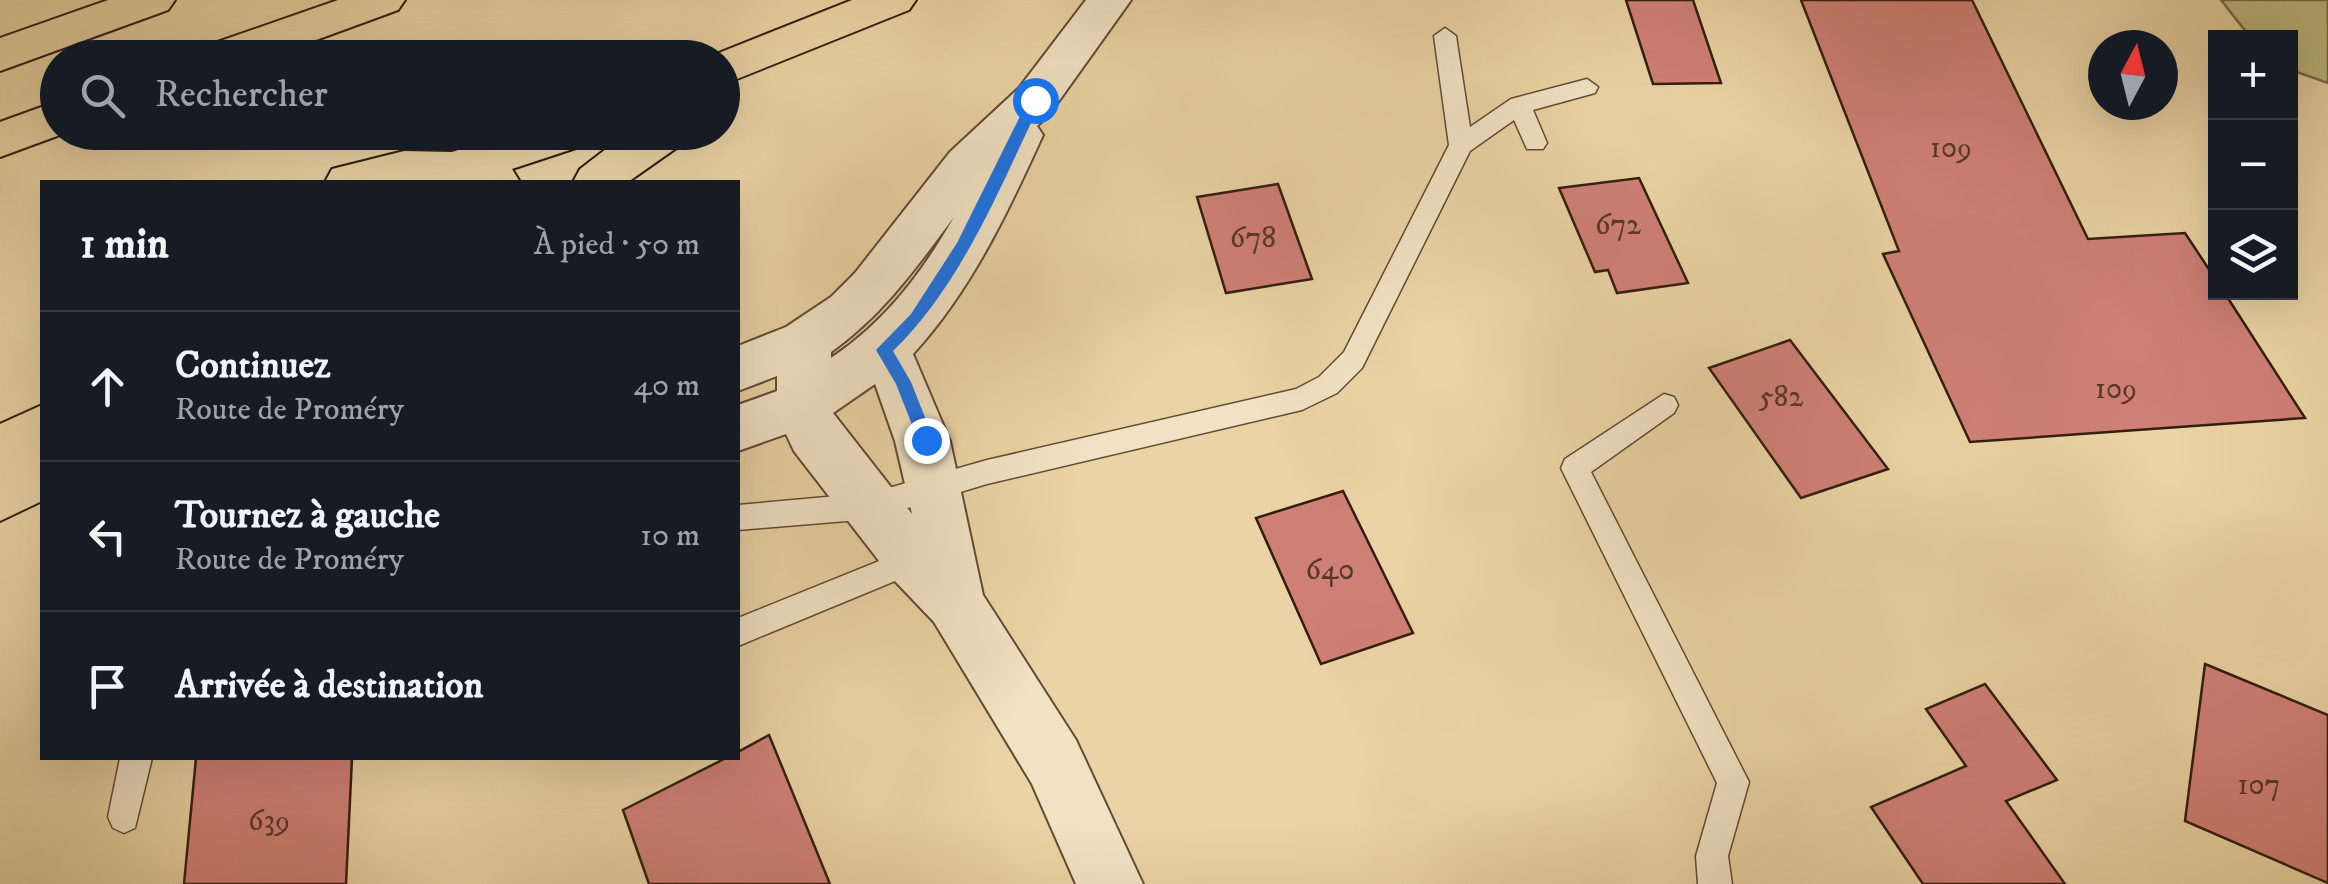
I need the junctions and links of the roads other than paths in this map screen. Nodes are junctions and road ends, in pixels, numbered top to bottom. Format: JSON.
{"nodes":[{"id":1,"x":153,"y":0,"type":"edge"},
{"id":2,"x":383,"y":0,"type":"edge"},
{"id":3,"x":1109,"y":0,"type":"edge"},
{"id":4,"x":880,"y":6,"type":"edge"},
{"id":5,"x":1445,"y":36,"type":"dead end"},
{"id":6,"x":270,"y":40,"type":"edge"},
{"id":7,"x":0,"y":54,"type":"edge"},
{"id":8,"x":740,"y":62,"type":"edge"},
{"id":9,"x":740,"y":88,"type":"edge"},
{"id":10,"x":1587,"y":88,"type":"dead end"},
{"id":11,"x":1035,"y":100,"type":"junction"},
{"id":12,"x":1519,"y":105,"type":"junction"},
{"id":13,"x":40,"y":125,"type":"edge"},
{"id":14,"x":0,"y":140,"type":"edge"},
{"id":15,"x":1535,"y":143,"type":"dead end"},
{"id":16,"x":1461,"y":145,"type":"junction"},
{"id":17,"x":532,"y":150,"type":"edge"},
{"id":18,"x":636,"y":150,"type":"edge"},
{"id":19,"x":476,"y":176,"type":"edge"},
{"id":20,"x":357,"y":180,"type":"edge"},
{"id":21,"x":599,"y":180,"type":"edge"},
{"id":22,"x":806,"y":342,"type":"junction"},
{"id":23,"x":884,"y":350,"type":"junction"},
{"id":24,"x":740,"y":368,"type":"edge"},
{"id":25,"x":803,"y":405,"type":"junction"},
{"id":26,"x":1664,"y":405,"type":"dead end"},
{"id":27,"x":740,"y":427,"type":"edge"},
{"id":28,"x":40,"y":429,"type":"edge"},
{"id":29,"x":0,"y":451,"type":"edge"},
{"id":30,"x":40,"y":475,"type":"edge"},
{"id":31,"x":935,"y":485,"type":"junction"},
{"id":32,"x":0,"y":496,"type":"edge"},
{"id":33,"x":871,"y":506,"type":"junction"},
{"id":34,"x":740,"y":518,"type":"edge"},
{"id":35,"x":935,"y":581,"type":"junction"},
{"id":36,"x":740,"y":631,"type":"edge"},
{"id":37,"x":136,"y":760,"type":"edge"},
{"id":38,"x":124,"y":817,"type":"dead end"},
{"id":39,"x":1110,"y":884,"type":"edge"},
{"id":40,"x":1716,"y":884,"type":"edge"}],
"edges":[{"from":1,"to":7,"type":"highway"},
{"from":2,"to":6,"type":"highway"},
{"from":3,"to":11,"type":"street"},
{"from":4,"to":8,"type":"highway"},
{"from":4,"to":9,"type":"highway"},
{"from":5,"to":16,"type":"lane"},
{"from":10,"to":12,"type":"lane"},
{"from":11,"to":22,"type":"street"},
{"from":11,"to":23,"type":"street"},
{"from":12,"to":15,"type":"lane"},
{"from":12,"to":16,"type":"lane"},
{"from":13,"to":14,"type":"highway"},
{"from":16,"to":31,"type":"lane"},
{"from":17,"to":19,"type":"highway"},
{"from":18,"to":21,"type":"highway"},
{"from":19,"to":20,"type":"highway"},
{"from":22,"to":24,"type":"street"},
{"from":22,"to":25,"type":"street"},
{"from":23,"to":25,"type":"street"},
{"from":23,"to":31,"type":"street"},
{"from":25,"to":27,"type":"street"},
{"from":25,"to":33,"type":"street"},
{"from":26,"to":40,"type":"lane"},
{"from":28,"to":29,"type":"highway"},
{"from":30,"to":32,"type":"highway"},
{"from":31,"to":33,"type":"lane"},
{"from":31,"to":35,"type":"street"},
{"from":33,"to":34,"type":"lane"},
{"from":33,"to":35,"type":"street"},
{"from":35,"to":36,"type":"lane"},
{"from":35,"to":39,"type":"street"},
{"from":37,"to":38,"type":"lane"}]}
